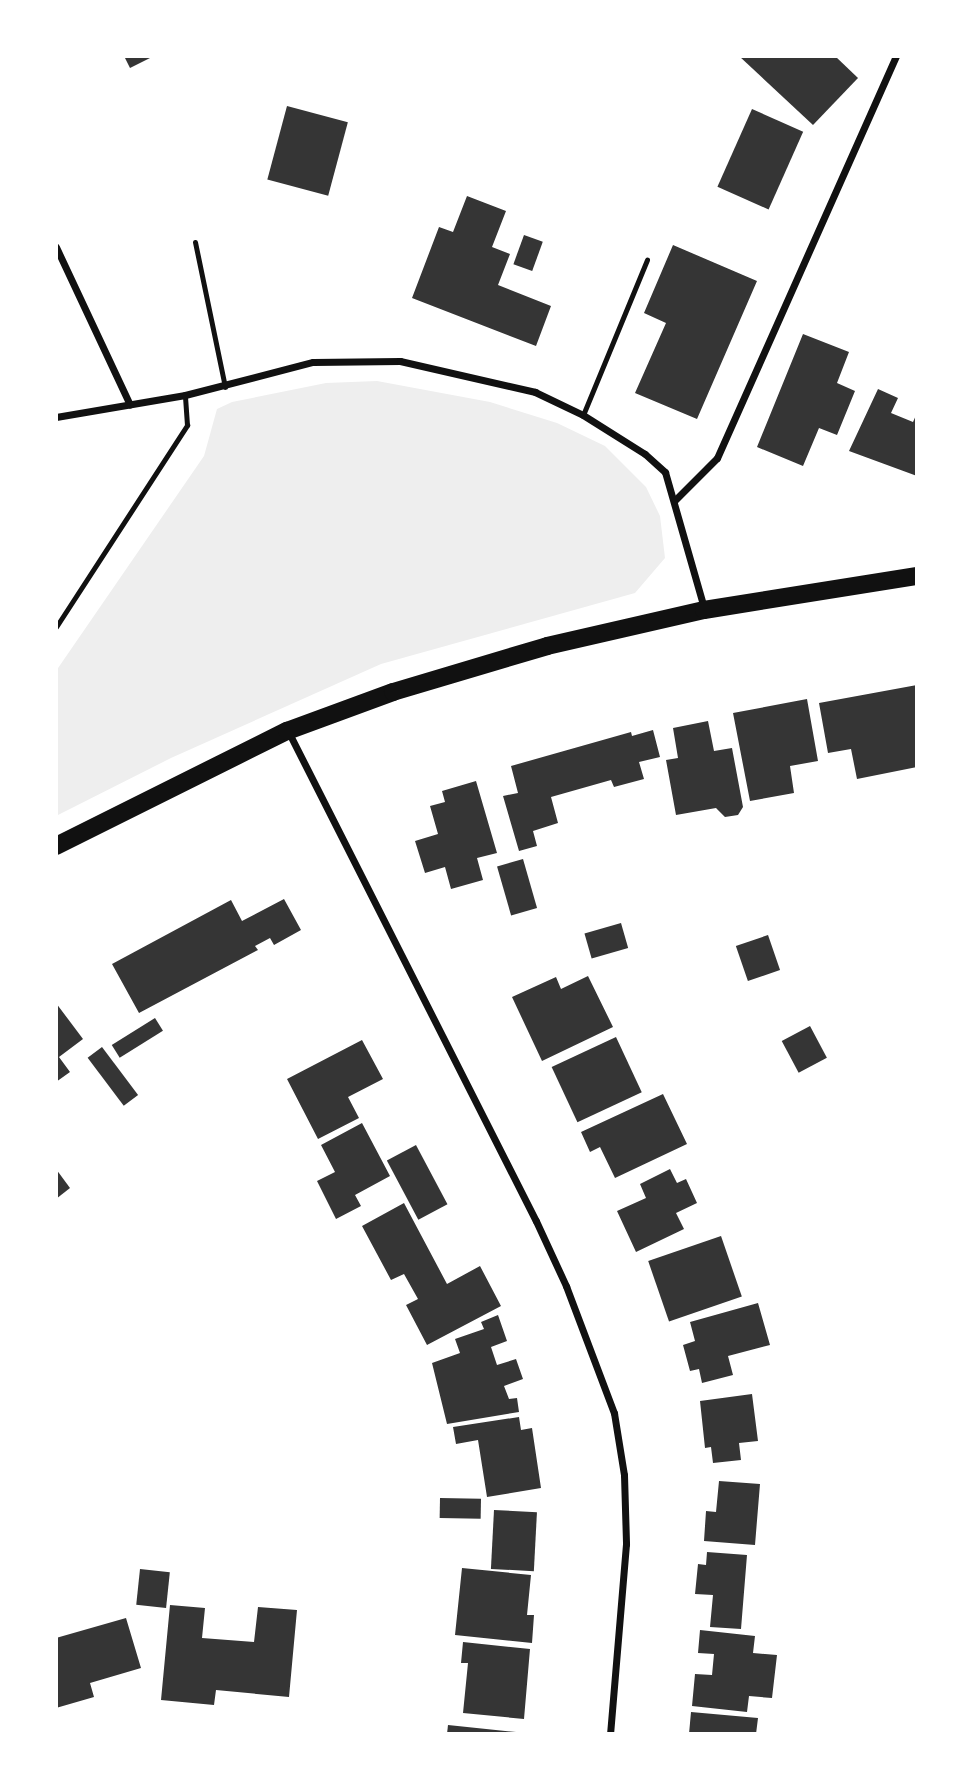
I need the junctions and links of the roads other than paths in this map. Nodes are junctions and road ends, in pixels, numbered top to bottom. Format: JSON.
{"nodes":[{"id":1,"x":896,"y":56,"type":"edge"},
{"id":2,"x":195,"y":242,"type":"dead end"},
{"id":3,"x":56,"y":247,"type":"edge"},
{"id":4,"x":647,"y":260,"type":"dead end"},
{"id":5,"x":225,"y":387,"type":"junction"},
{"id":6,"x":186,"y":395,"type":"junction"},
{"id":7,"x":130,"y":405,"type":"junction"},
{"id":8,"x":583,"y":415,"type":"junction"},
{"id":9,"x":56,"y":416,"type":"edge"},
{"id":10,"x":675,"y":500,"type":"junction"},
{"id":11,"x":917,"y":576,"type":"edge"},
{"id":12,"x":704,"y":610,"type":"junction"},
{"id":13,"x":56,"y":627,"type":"edge"},
{"id":14,"x":288,"y":731,"type":"junction"},
{"id":15,"x":56,"y":846,"type":"edge"},
{"id":16,"x":610,"y":1734,"type":"edge"}],
"edges":[{"from":1,"to":10,"type":"street"},
{"from":2,"to":5,"type":"lane"},
{"from":3,"to":7,"type":"street"},
{"from":4,"to":8,"type":"lane"},
{"from":5,"to":6,"type":"street"},
{"from":5,"to":8,"type":"street"},
{"from":6,"to":7,"type":"street"},
{"from":6,"to":13,"type":"lane"},
{"from":7,"to":9,"type":"street"},
{"from":8,"to":10,"type":"street"},
{"from":10,"to":12,"type":"street"},
{"from":11,"to":12,"type":"main road"},
{"from":12,"to":14,"type":"main road"},
{"from":14,"to":15,"type":"main road"},
{"from":14,"to":16,"type":"street"}]}
